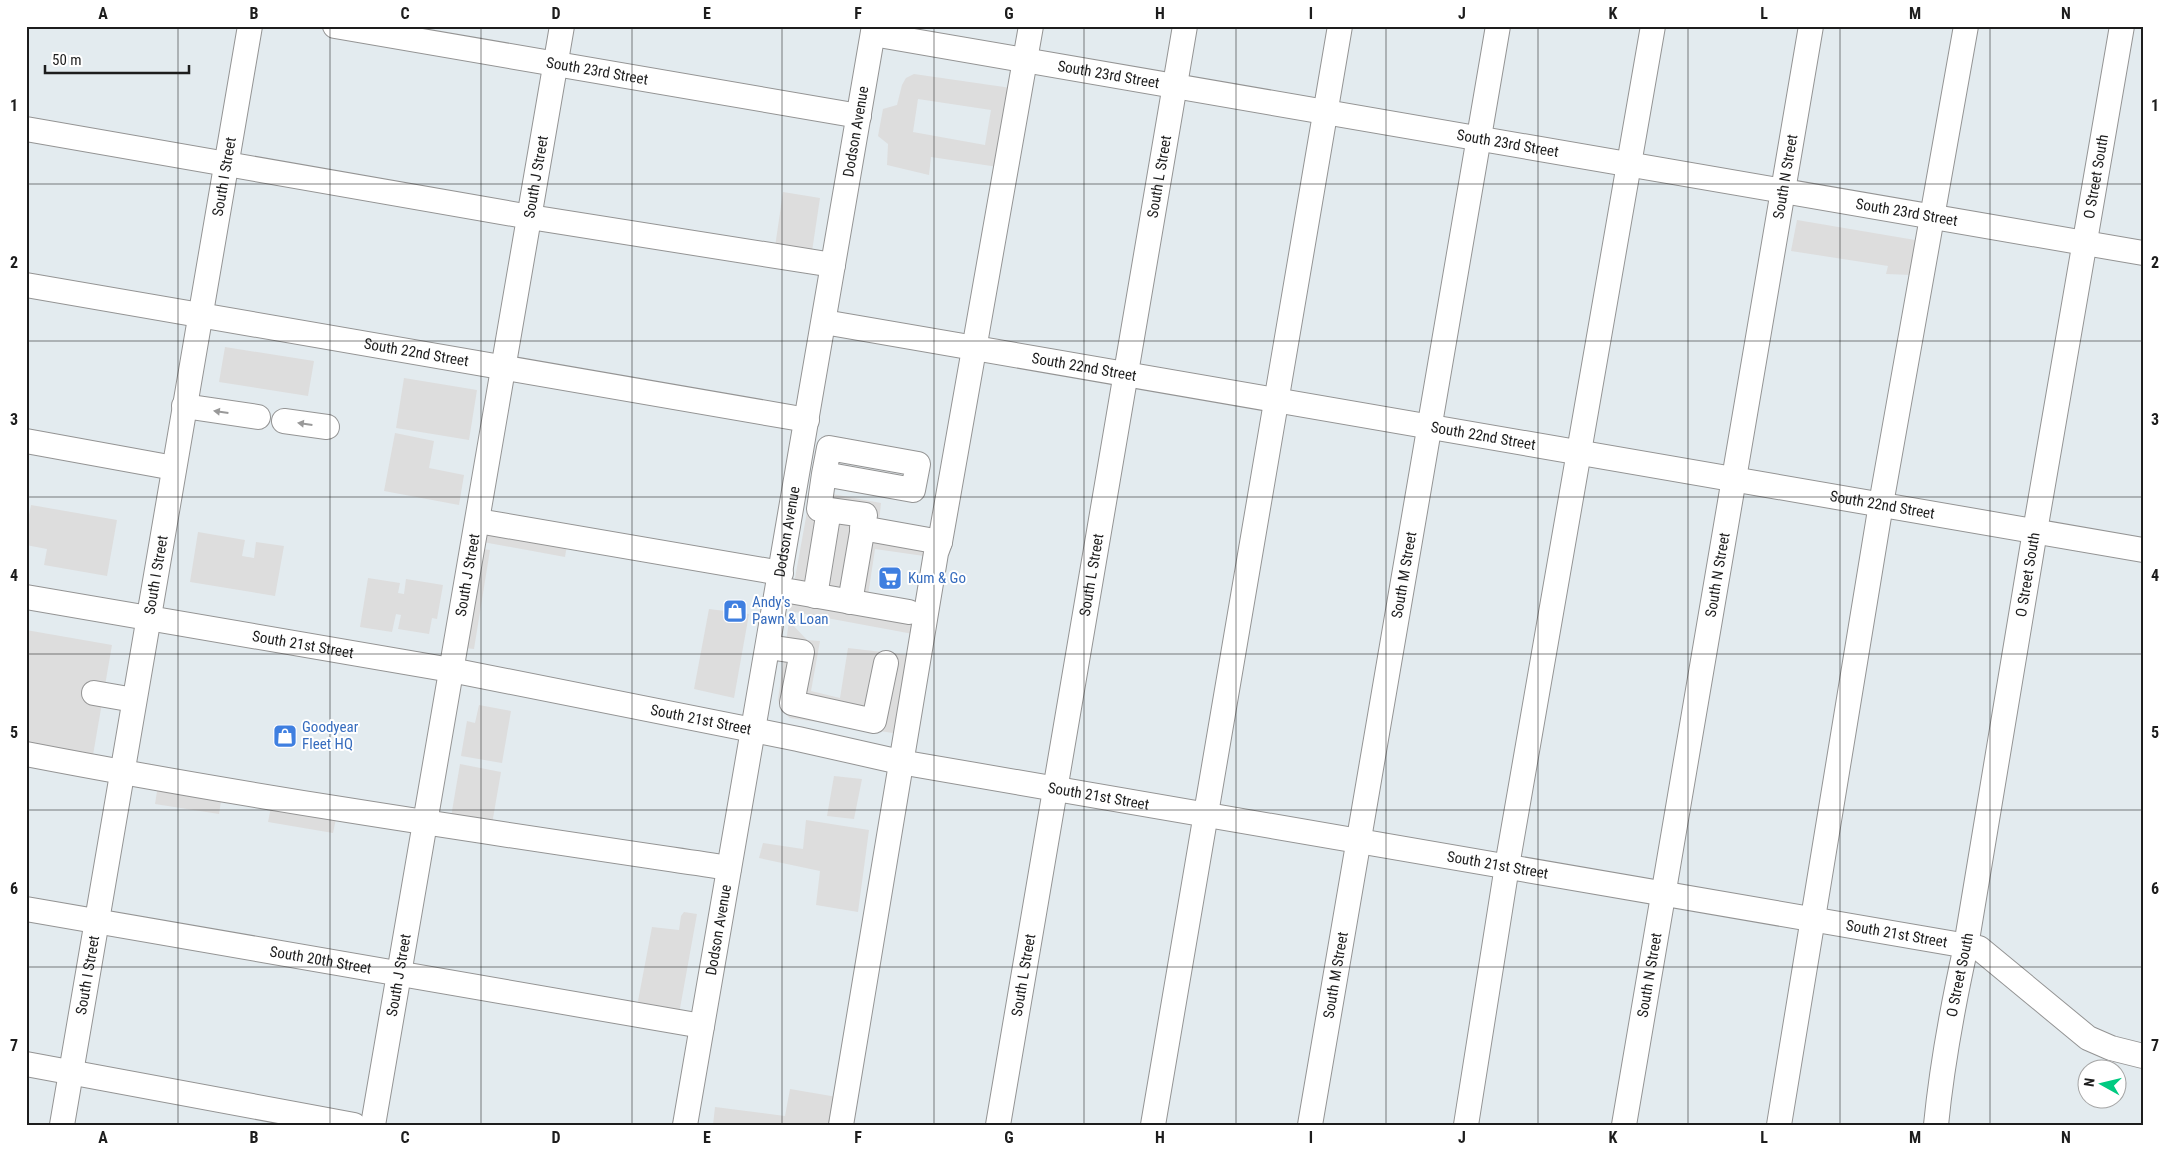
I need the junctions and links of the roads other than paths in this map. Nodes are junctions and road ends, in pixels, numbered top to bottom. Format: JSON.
{"nodes":[{"id":1,"x":250,"y":26,"type":"edge"},
{"id":2,"x":335,"y":26,"type":"edge"},
{"id":3,"x":562,"y":26,"type":"edge"},
{"id":4,"x":1031,"y":26,"type":"edge"},
{"id":5,"x":1185,"y":26,"type":"edge"},
{"id":6,"x":1340,"y":26,"type":"edge"},
{"id":7,"x":1498,"y":26,"type":"edge"},
{"id":8,"x":1653,"y":26,"type":"edge"},
{"id":9,"x":1811,"y":26,"type":"edge"},
{"id":10,"x":1966,"y":26,"type":"edge"},
{"id":11,"x":2122,"y":26,"type":"edge"},
{"id":12,"x":874,"y":30,"type":"edge"},
{"id":13,"x":1026,"y":60,"type":"junction"},
{"id":14,"x":556,"y":65,"type":"junction"},
{"id":15,"x":1175,"y":86,"type":"junction"},
{"id":16,"x":1325,"y":112,"type":"junction"},
{"id":17,"x":859,"y":116,"type":"junction"},
{"id":18,"x":26,"y":129,"type":"edge"},
{"id":19,"x":1478,"y":138,"type":"junction"},
{"id":20,"x":226,"y":164,"type":"junction"},
{"id":21,"x":1630,"y":165,"type":"junction"},
{"id":22,"x":1782,"y":192,"type":"junction"},
{"id":23,"x":530,"y":217,"type":"junction"},
{"id":24,"x":1933,"y":217,"type":"junction"},
{"id":25,"x":2085,"y":243,"type":"junction"},
{"id":26,"x":2143,"y":253,"type":"edge"},
{"id":27,"x":833,"y":265,"type":"junction"},
{"id":28,"x":26,"y":285,"type":"edge"},
{"id":29,"x":200,"y":315,"type":"junction"},
{"id":30,"x":824,"y":322,"type":"junction"},
{"id":31,"x":975,"y":348,"type":"junction"},
{"id":32,"x":504,"y":368,"type":"junction"},
{"id":33,"x":1126,"y":374,"type":"junction"},
{"id":34,"x":1275,"y":400,"type":"junction"},
{"id":35,"x":184,"y":406,"type":"junction"},
{"id":36,"x":258,"y":417,"type":"dead end"},
{"id":37,"x":807,"y":420,"type":"junction"},
{"id":38,"x":284,"y":421,"type":"dead end"},
{"id":39,"x":1430,"y":426,"type":"junction"},
{"id":40,"x":327,"y":427,"type":"dead end"},
{"id":41,"x":26,"y":441,"type":"edge"},
{"id":42,"x":801,"y":452,"type":"junction"},
{"id":43,"x":1580,"y":452,"type":"junction"},
{"id":44,"x":174,"y":468,"type":"junction"},
{"id":45,"x":1733,"y":479,"type":"junction"},
{"id":46,"x":792,"y":504,"type":"junction"},
{"id":47,"x":1881,"y":504,"type":"junction"},
{"id":48,"x":824,"y":509,"type":"junction"},
{"id":49,"x":478,"y":521,"type":"junction"},
{"id":50,"x":862,"y":528,"type":"junction"},
{"id":51,"x":2035,"y":530,"type":"junction"},
{"id":52,"x":940,"y":542,"type":"junction"},
{"id":53,"x":2143,"y":550,"type":"edge"},
{"id":54,"x":779,"y":581,"type":"junction"},
{"id":55,"x":815,"y":596,"type":"junction"},
{"id":56,"x":26,"y":597,"type":"edge"},
{"id":57,"x":850,"y":602,"type":"junction"},
{"id":58,"x":909,"y":612,"type":"dead end"},
{"id":59,"x":148,"y":618,"type":"junction"},
{"id":60,"x":768,"y":647,"type":"junction"},
{"id":61,"x":886,"y":663,"type":"dead end"},
{"id":62,"x":451,"y":670,"type":"junction"},
{"id":63,"x":94,"y":693,"type":"dead end"},
{"id":64,"x":759,"y":697,"type":"junction"},
{"id":65,"x":134,"y":700,"type":"junction"},
{"id":66,"x":792,"y":703,"type":"junction"},
{"id":67,"x":874,"y":721,"type":"junction"},
{"id":68,"x":753,"y":731,"type":"junction"},
{"id":69,"x":26,"y":754,"type":"edge"},
{"id":70,"x":866,"y":754,"type":"junction"},
{"id":71,"x":900,"y":762,"type":"junction"},
{"id":72,"x":122,"y":772,"type":"junction"},
{"id":73,"x":1055,"y":788,"type":"junction"},
{"id":74,"x":1206,"y":814,"type":"junction"},
{"id":75,"x":426,"y":823,"type":"junction"},
{"id":76,"x":1359,"y":840,"type":"junction"},
{"id":77,"x":1507,"y":866,"type":"junction"},
{"id":78,"x":729,"y":868,"type":"junction"},
{"id":79,"x":1662,"y":893,"type":"junction"},
{"id":80,"x":26,"y":909,"type":"edge"},
{"id":81,"x":1814,"y":920,"type":"junction"},
{"id":82,"x":96,"y":921,"type":"junction"},
{"id":83,"x":1966,"y":946,"type":"junction"},
{"id":84,"x":399,"y":974,"type":"junction"},
{"id":85,"x":702,"y":1026,"type":"junction"},
{"id":86,"x":2143,"y":1056,"type":"edge"},
{"id":87,"x":26,"y":1064,"type":"edge"},
{"id":88,"x":71,"y":1071,"type":"junction"},
{"id":89,"x":62,"y":1125,"type":"edge"},
{"id":90,"x":354,"y":1125,"type":"edge"},
{"id":91,"x":373,"y":1125,"type":"edge"},
{"id":92,"x":685,"y":1125,"type":"edge"},
{"id":93,"x":842,"y":1125,"type":"edge"},
{"id":94,"x":998,"y":1125,"type":"edge"},
{"id":95,"x":1153,"y":1125,"type":"edge"},
{"id":96,"x":1310,"y":1125,"type":"edge"},
{"id":97,"x":1466,"y":1125,"type":"edge"},
{"id":98,"x":1624,"y":1125,"type":"edge"},
{"id":99,"x":1779,"y":1125,"type":"edge"},
{"id":100,"x":1936,"y":1125,"type":"edge"}],
"edges":[{"from":1,"to":20,"type":"street","name":"South I Street"},
{"from":2,"to":14,"type":"street","name":"South 23rd Street"},
{"from":3,"to":14,"type":"street","name":"South J Street"},
{"from":4,"to":13,"type":"street"},
{"from":5,"to":15,"type":"street","name":"South L Street"},
{"from":6,"to":16,"type":"street"},
{"from":7,"to":19,"type":"street","name":"South M Street"},
{"from":8,"to":21,"type":"street"},
{"from":9,"to":22,"type":"street","name":"South N Street"},
{"from":10,"to":24,"type":"street"},
{"from":11,"to":25,"type":"street","name":"O Street South"},
{"from":12,"to":13,"type":"street","name":"South 23rd Street"},
{"from":12,"to":17,"type":"street","name":"Dodson Avenue"},
{"from":13,"to":15,"type":"street","name":"South 23rd Street"},
{"from":13,"to":31,"type":"street"},
{"from":14,"to":17,"type":"street","name":"South 23rd Street"},
{"from":14,"to":23,"type":"street","name":"South J Street"},
{"from":15,"to":16,"type":"street","name":"South 23rd Street"},
{"from":15,"to":33,"type":"street","name":"South L Street"},
{"from":16,"to":19,"type":"street","name":"South 23rd Street"},
{"from":16,"to":34,"type":"street"},
{"from":17,"to":27,"type":"street","name":"Dodson Avenue"},
{"from":18,"to":20,"type":"street"},
{"from":19,"to":21,"type":"street","name":"South 23rd Street"},
{"from":19,"to":39,"type":"street","name":"South M Street"},
{"from":20,"to":23,"type":"street"},
{"from":20,"to":29,"type":"street","name":"South I Street"},
{"from":21,"to":22,"type":"street","name":"South 23rd Street"},
{"from":21,"to":43,"type":"street"},
{"from":22,"to":24,"type":"street","name":"South 23rd Street"},
{"from":22,"to":45,"type":"street","name":"South N Street"},
{"from":23,"to":27,"type":"street"},
{"from":23,"to":32,"type":"street","name":"South J Street"},
{"from":24,"to":25,"type":"street","name":"South 23rd Street"},
{"from":24,"to":47,"type":"street"},
{"from":25,"to":26,"type":"street","name":"South 23rd Street"},
{"from":25,"to":51,"type":"street","name":"O Street South"},
{"from":27,"to":30,"type":"street","name":"Dodson Avenue"},
{"from":28,"to":29,"type":"street","name":"South 22nd Street"},
{"from":29,"to":32,"type":"street","name":"South 22nd Street"},
{"from":29,"to":35,"type":"street","name":"South I Street"},
{"from":30,"to":31,"type":"street","name":"South 22nd Street"},
{"from":30,"to":37,"type":"street","name":"Dodson Avenue"},
{"from":31,"to":33,"type":"street","name":"South 22nd Street"},
{"from":31,"to":52,"type":"street"},
{"from":32,"to":37,"type":"street","name":"South 22nd Street"},
{"from":32,"to":49,"type":"street","name":"South J Street"},
{"from":33,"to":34,"type":"street","name":"South 22nd Street"},
{"from":33,"to":73,"type":"street","name":"South L Street"},
{"from":34,"to":39,"type":"street","name":"South 22nd Street"},
{"from":34,"to":74,"type":"street"},
{"from":36,"to":35,"type":"street","one_way":true},
{"from":35,"to":44,"type":"street","name":"South I Street"},
{"from":37,"to":42,"type":"street","name":"Dodson Avenue"},
{"from":40,"to":38,"type":"street","one_way":true},
{"from":39,"to":43,"type":"street","name":"South 22nd Street"},
{"from":39,"to":76,"type":"street","name":"South M Street"},
{"from":41,"to":44,"type":"street"},
{"from":42,"to":46,"type":"street","name":"Dodson Avenue"},
{"from":42,"to":48,"type":"street"},
{"from":43,"to":45,"type":"street","name":"South 22nd Street"},
{"from":43,"to":77,"type":"street"},
{"from":44,"to":59,"type":"street","name":"South I Street"},
{"from":45,"to":47,"type":"street","name":"South 22nd Street"},
{"from":45,"to":79,"type":"street","name":"South N Street"},
{"from":46,"to":48,"type":"street"},
{"from":46,"to":54,"type":"street","name":"Dodson Avenue"},
{"from":47,"to":51,"type":"street","name":"South 22nd Street"},
{"from":47,"to":81,"type":"street"},
{"from":48,"to":50,"type":"street"},
{"from":48,"to":55,"type":"street"},
{"from":49,"to":54,"type":"street"},
{"from":49,"to":62,"type":"street","name":"South J Street"},
{"from":50,"to":52,"type":"street"},
{"from":50,"to":57,"type":"street"},
{"from":51,"to":53,"type":"street","name":"South 22nd Street"},
{"from":51,"to":83,"type":"street","name":"O Street South"},
{"from":52,"to":71,"type":"street"},
{"from":54,"to":55,"type":"street"},
{"from":54,"to":60,"type":"street","name":"Dodson Avenue"},
{"from":55,"to":57,"type":"street"},
{"from":56,"to":59,"type":"street","name":"South 21st Street"},
{"from":57,"to":58,"type":"street"},
{"from":59,"to":62,"type":"street","name":"South 21st Street"},
{"from":59,"to":65,"type":"street","name":"South I Street"},
{"from":60,"to":64,"type":"street","name":"Dodson Avenue"},
{"from":60,"to":66,"type":"street"},
{"from":61,"to":67,"type":"street"},
{"from":62,"to":68,"type":"street","name":"South 21st Street"},
{"from":62,"to":75,"type":"street","name":"South J Street"},
{"from":63,"to":65,"type":"street"},
{"from":64,"to":66,"type":"street"},
{"from":64,"to":68,"type":"street","name":"Dodson Avenue"},
{"from":65,"to":72,"type":"street","name":"South I Street"},
{"from":66,"to":67,"type":"street"},
{"from":67,"to":70,"type":"street"},
{"from":68,"to":70,"type":"street","name":"South 21st Street"},
{"from":68,"to":78,"type":"street","name":"Dodson Avenue"},
{"from":69,"to":72,"type":"street"},
{"from":70,"to":71,"type":"street","name":"South 21st Street"},
{"from":71,"to":73,"type":"street","name":"South 21st Street"},
{"from":71,"to":93,"type":"street"},
{"from":72,"to":75,"type":"street"},
{"from":72,"to":82,"type":"street","name":"South I Street"},
{"from":73,"to":74,"type":"street","name":"South 21st Street"},
{"from":73,"to":94,"type":"street","name":"South L Street"},
{"from":74,"to":76,"type":"street","name":"South 21st Street"},
{"from":74,"to":95,"type":"street"},
{"from":75,"to":78,"type":"street"},
{"from":75,"to":84,"type":"street","name":"South J Street"},
{"from":76,"to":77,"type":"street","name":"South 21st Street"},
{"from":76,"to":96,"type":"street","name":"South M Street"},
{"from":77,"to":79,"type":"street","name":"South 21st Street"},
{"from":77,"to":97,"type":"street"},
{"from":78,"to":85,"type":"street","name":"Dodson Avenue"},
{"from":79,"to":81,"type":"street","name":"South 21st Street"},
{"from":79,"to":98,"type":"street","name":"South N Street"},
{"from":80,"to":82,"type":"street","name":"South 20th Street"},
{"from":81,"to":83,"type":"street","name":"South 21st Street"},
{"from":81,"to":99,"type":"street"},
{"from":82,"to":84,"type":"street","name":"South 20th Street"},
{"from":82,"to":88,"type":"street","name":"South I Street"},
{"from":83,"to":86,"type":"street","name":"South 21st Street"},
{"from":83,"to":100,"type":"street","name":"O Street South"},
{"from":84,"to":85,"type":"street","name":"South 20th Street"},
{"from":84,"to":91,"type":"street","name":"South J Street"},
{"from":85,"to":92,"type":"street","name":"Dodson Avenue"},
{"from":87,"to":88,"type":"street"},
{"from":88,"to":89,"type":"street","name":"South I Street"},
{"from":88,"to":90,"type":"street"}]}
